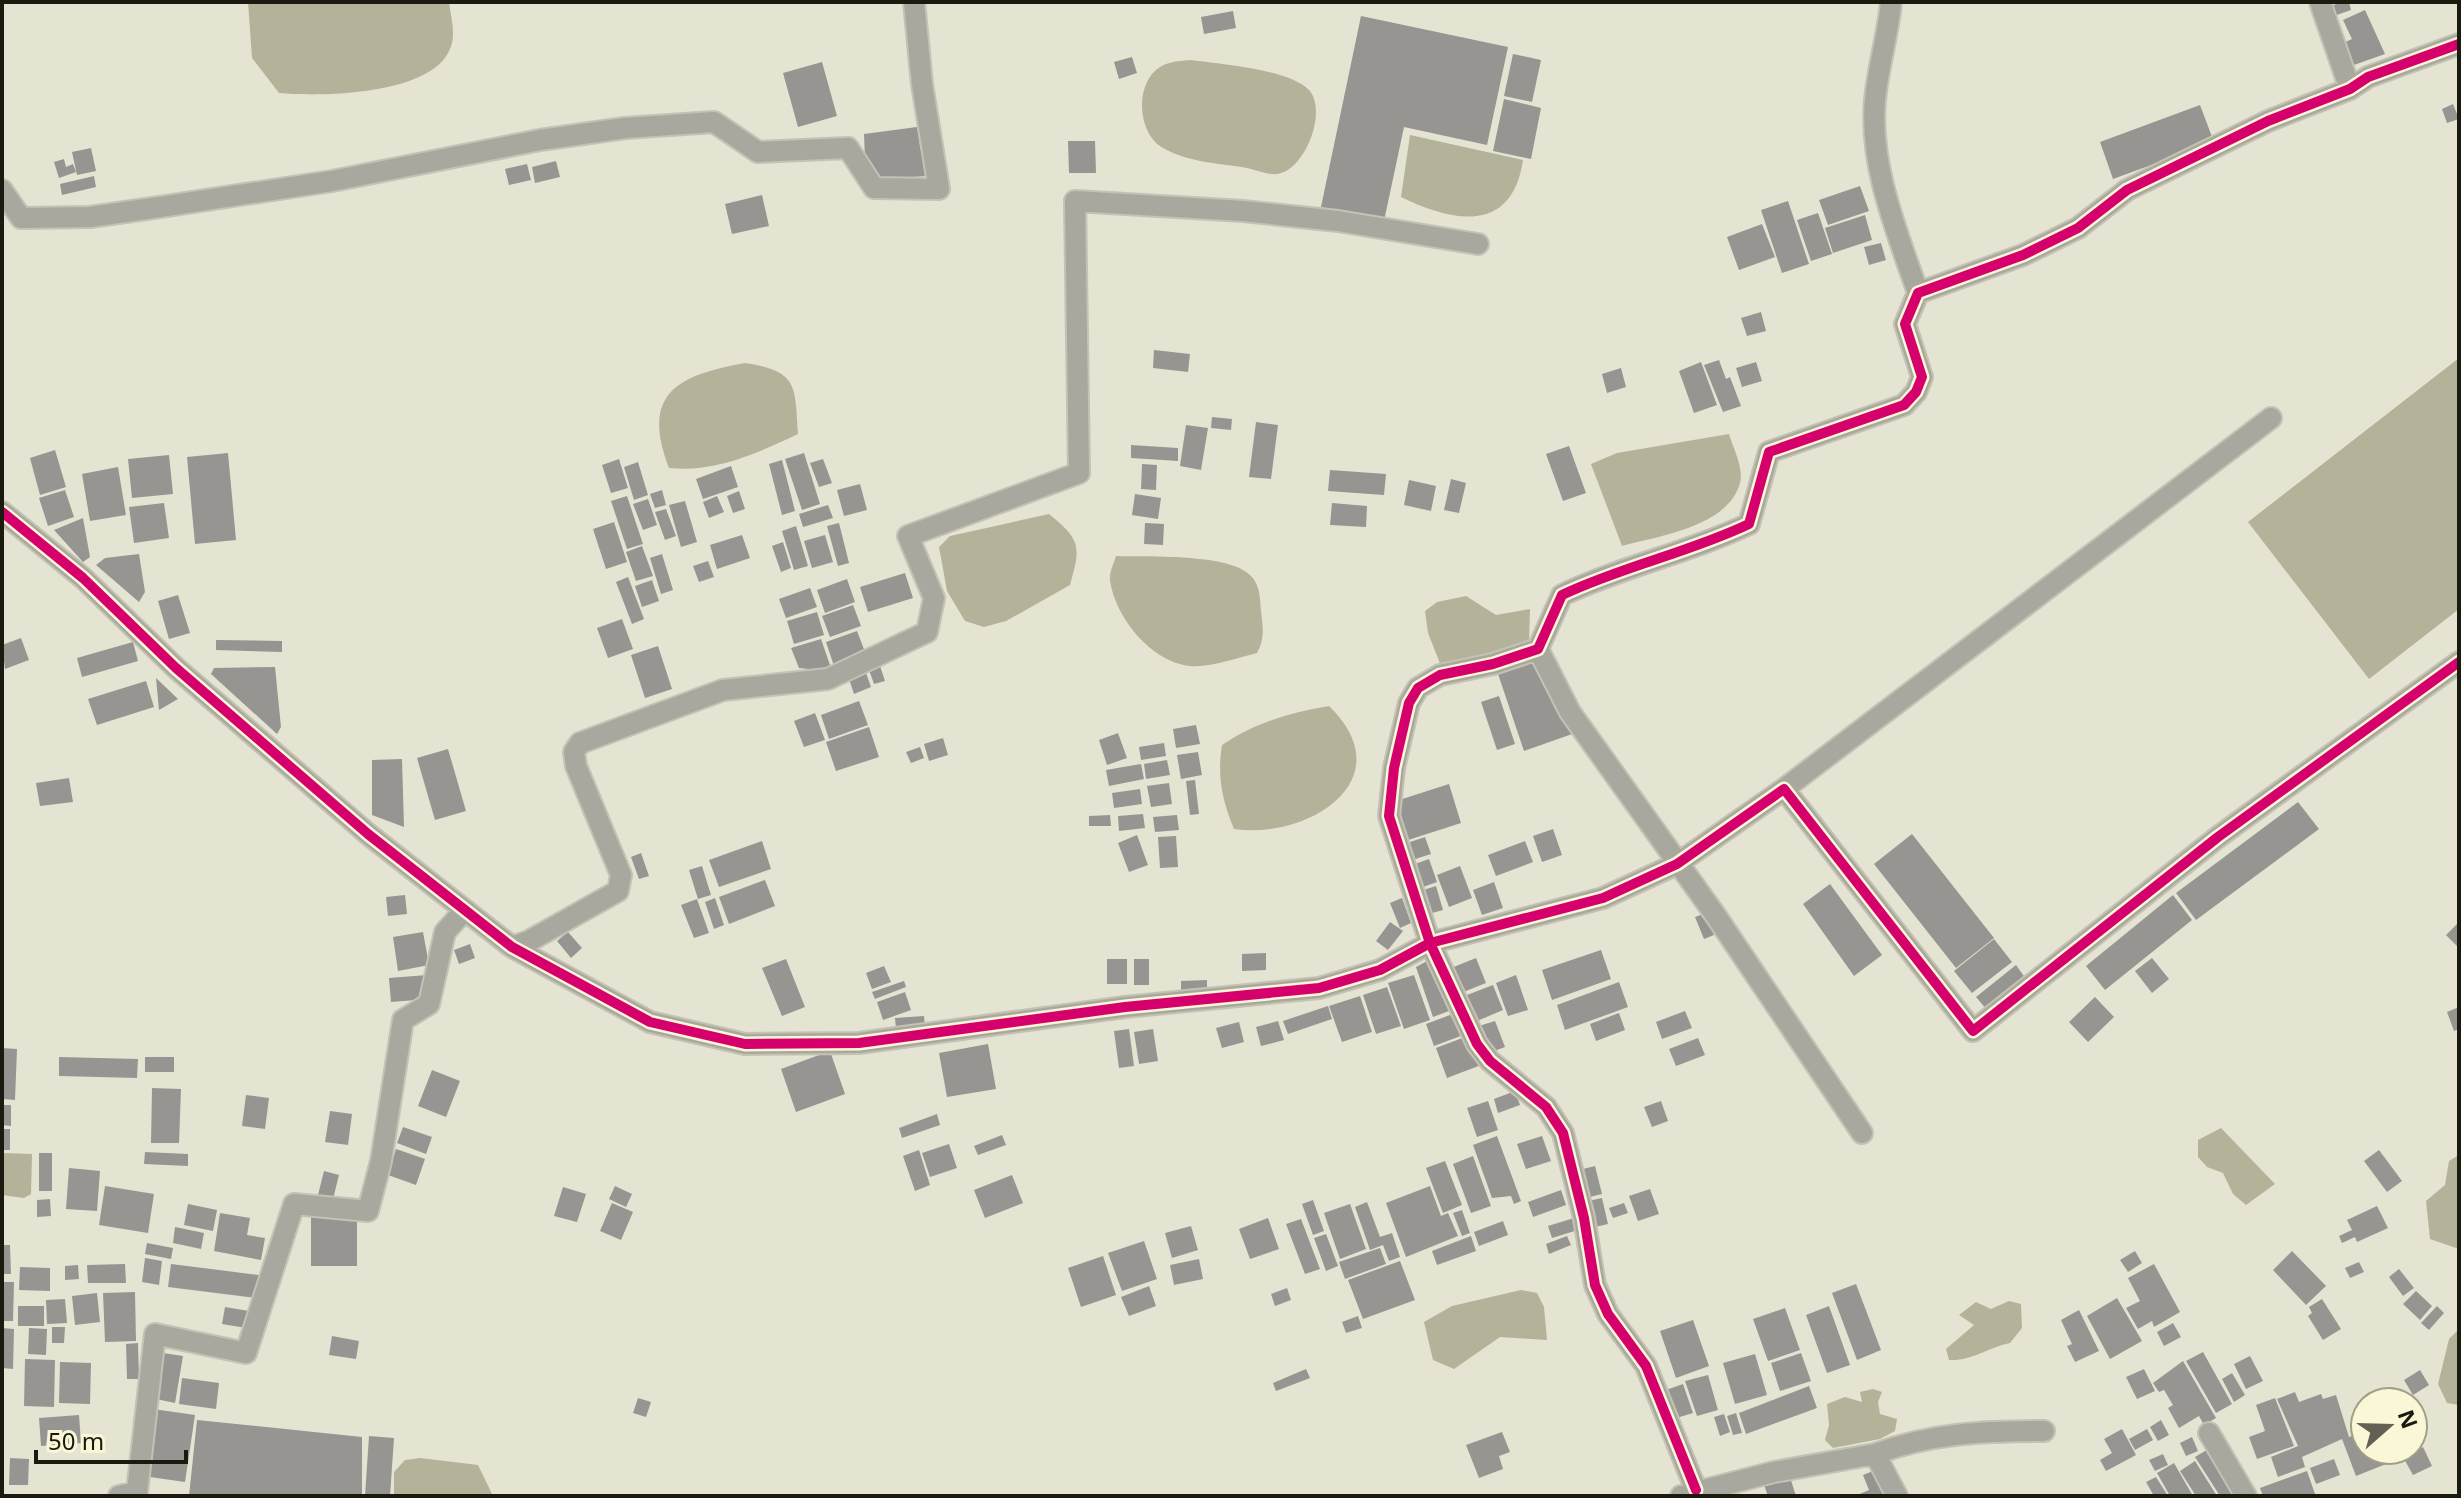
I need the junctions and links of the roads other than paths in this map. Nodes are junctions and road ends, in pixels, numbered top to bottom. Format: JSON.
{"nodes":[{"id":1,"x":914,"y":2,"type":"edge"},
{"id":2,"x":1891,"y":2,"type":"edge"},
{"id":3,"x":2320,"y":2,"type":"edge"},
{"id":4,"x":2459,"y":44,"type":"edge"},
{"id":5,"x":2350,"y":89,"type":"junction"},
{"id":6,"x":2,"y":190,"type":"edge"},
{"id":7,"x":1478,"y":244,"type":"dead end"},
{"id":8,"x":1918,"y":293,"type":"junction"},
{"id":9,"x":2271,"y":418,"type":"dead end"},
{"id":10,"x":2,"y":512,"type":"edge"},
{"id":11,"x":1538,"y":649,"type":"junction"},
{"id":12,"x":2459,"y":662,"type":"edge"},
{"id":13,"x":1784,"y":789,"type":"junction"},
{"id":14,"x":1677,"y":864,"type":"junction"},
{"id":15,"x":465,"y":910,"type":"junction"},
{"id":16,"x":1430,"y":943,"type":"junction"},
{"id":17,"x":512,"y":947,"type":"junction"},
{"id":18,"x":1862,"y":1133,"type":"dead end"},
{"id":19,"x":2044,"y":1431,"type":"dead end"},
{"id":20,"x":2209,"y":1433,"type":"dead end"},
{"id":21,"x":1875,"y":1454,"type":"junction"},
{"id":22,"x":1688,"y":1493,"type":"edge"},
{"id":23,"x":119,"y":1496,"type":"edge"},
{"id":24,"x":1897,"y":1496,"type":"edge"},
{"id":25,"x":2246,"y":1496,"type":"edge"}],
"edges":[{"from":1,"to":6,"type":"street"},
{"from":2,"to":8,"type":"street"},
{"from":3,"to":5,"type":"street"},
{"from":4,"to":5,"type":"street"},
{"from":5,"to":8,"type":"street"},
{"from":7,"to":17,"type":"street"},
{"from":8,"to":11,"type":"street"},
{"from":9,"to":13,"type":"street"},
{"from":10,"to":15,"type":"street"},
{"from":11,"to":14,"type":"street"},
{"from":11,"to":16,"type":"street"},
{"from":12,"to":13,"type":"street"},
{"from":13,"to":14,"type":"street"},
{"from":14,"to":16,"type":"street"},
{"from":14,"to":18,"type":"street"},
{"from":15,"to":17,"type":"street"},
{"from":15,"to":23,"type":"street"},
{"from":16,"to":17,"type":"street"},
{"from":16,"to":22,"type":"street"},
{"from":19,"to":21,"type":"street"},
{"from":20,"to":25,"type":"street"},
{"from":21,"to":22,"type":"street"},
{"from":21,"to":24,"type":"street"}]}
